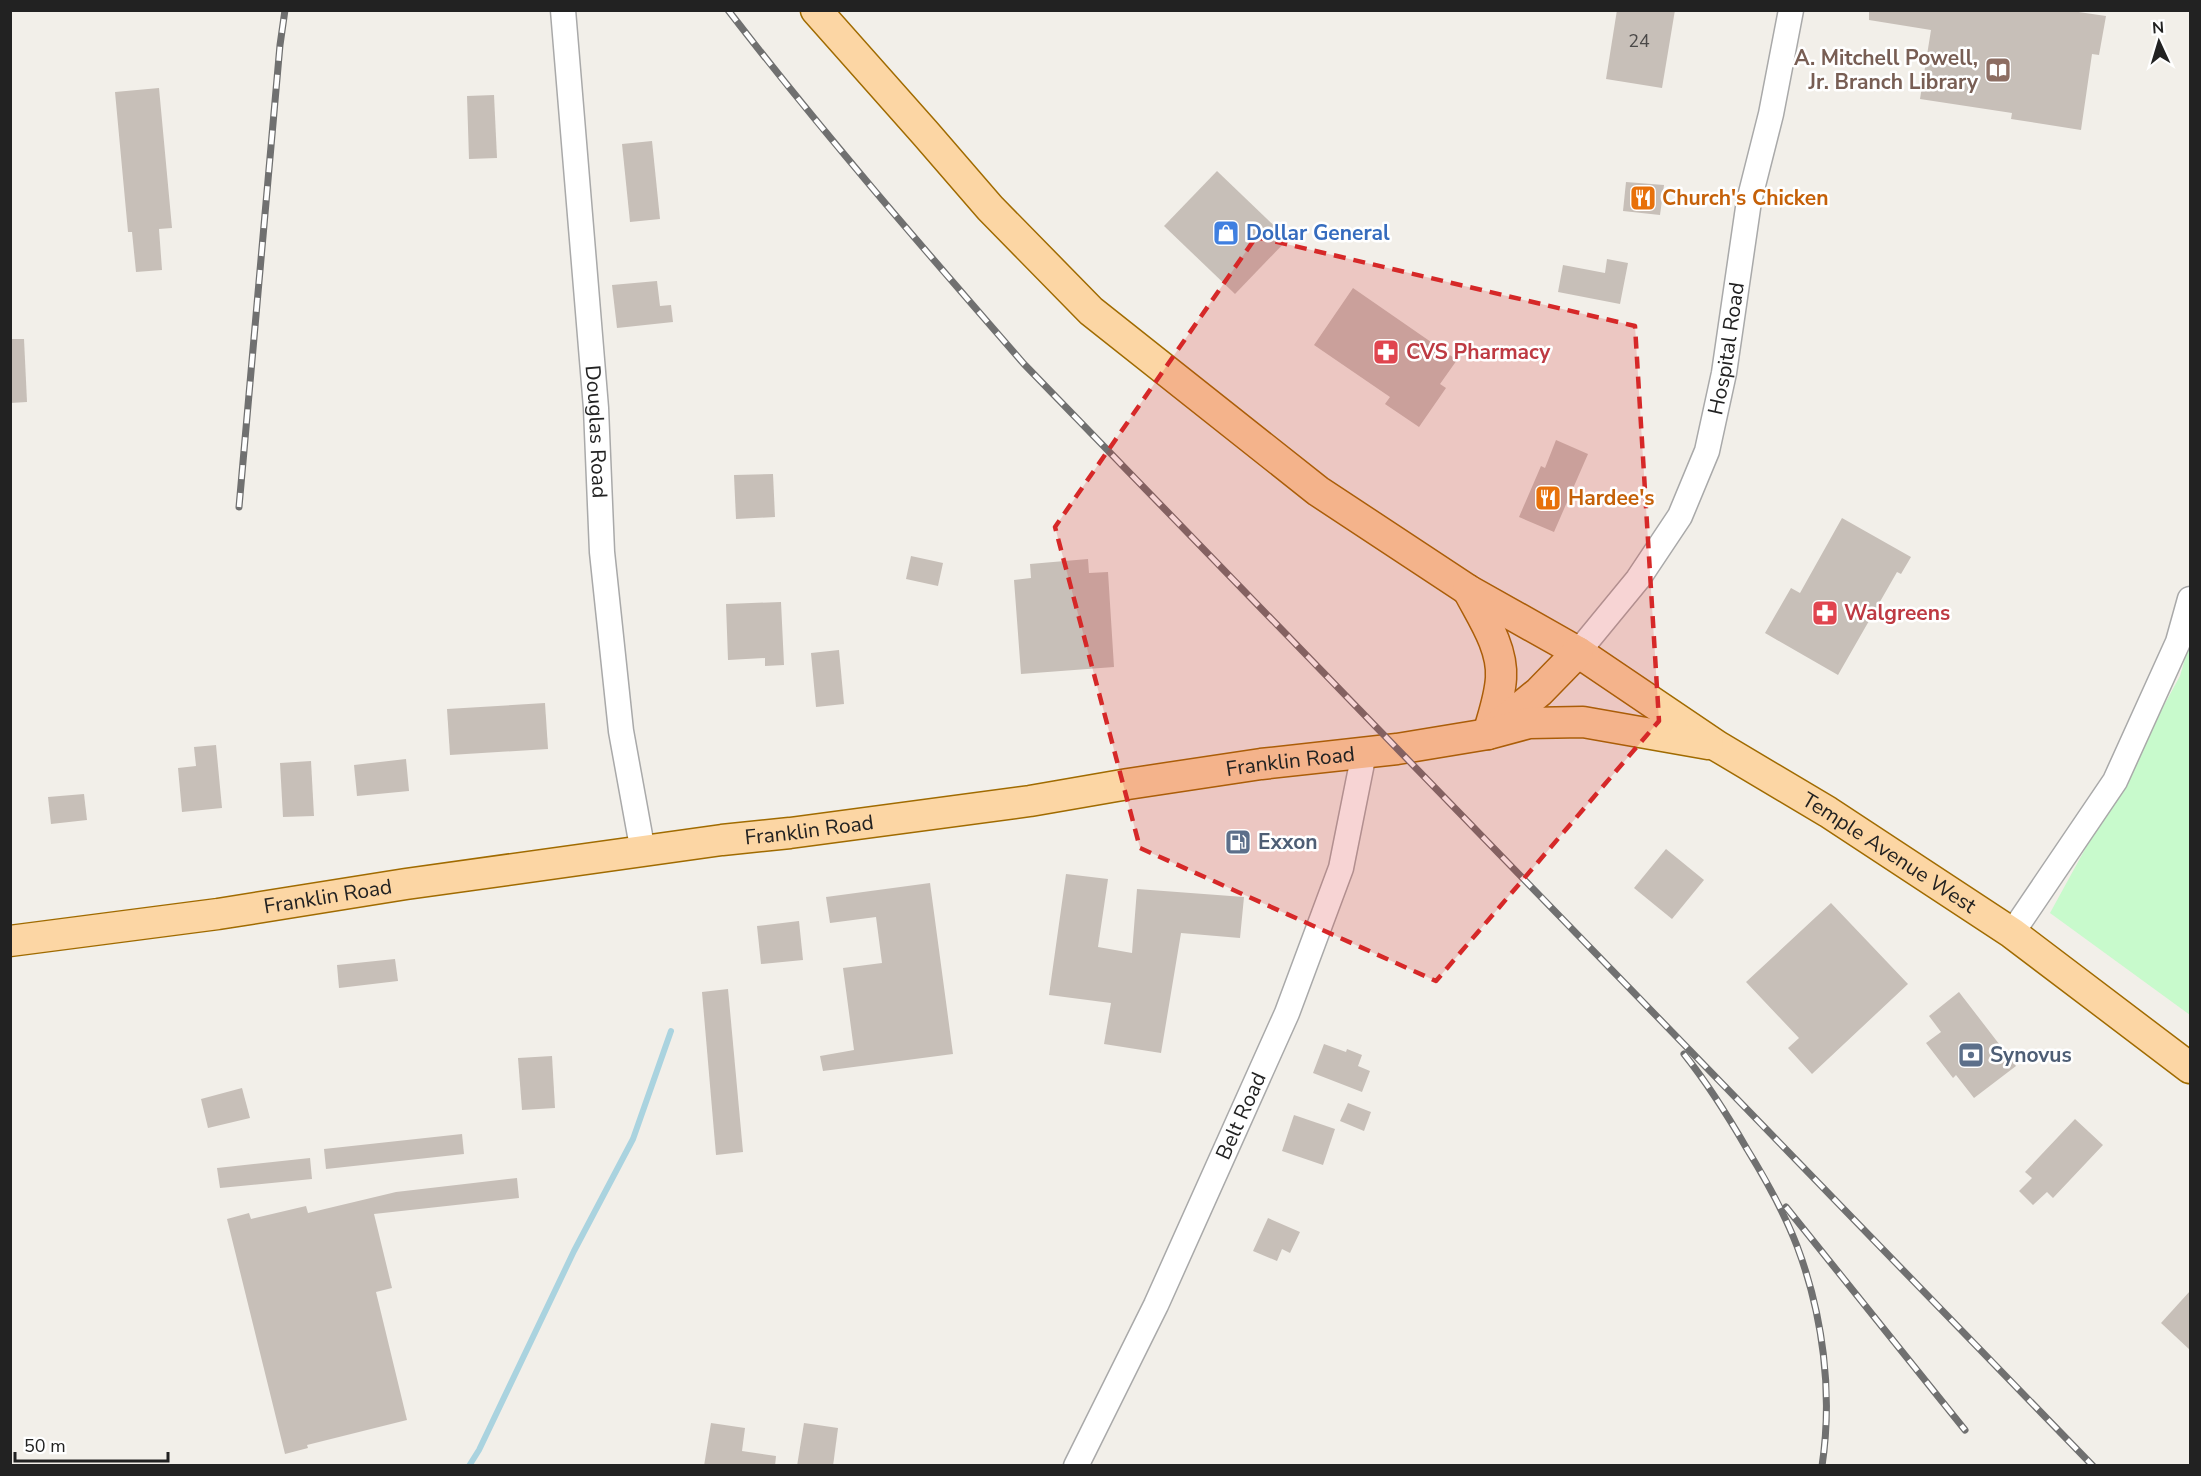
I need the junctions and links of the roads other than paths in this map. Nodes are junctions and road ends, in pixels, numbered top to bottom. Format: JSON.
{"nodes":[{"id":1,"x":564,"y":10,"type":"edge"},
{"id":2,"x":816,"y":10,"type":"edge"},
{"id":3,"x":1791,"y":10,"type":"edge"},
{"id":4,"x":1468,"y":590,"type":"junction"},
{"id":5,"x":2190,"y":599,"type":"edge"},
{"id":6,"x":1578,"y":652,"type":"junction"},
{"id":7,"x":1488,"y":734,"type":"junction"},
{"id":8,"x":1717,"y":746,"type":"junction"},
{"id":9,"x":1364,"y":753,"type":"junction"},
{"id":10,"x":643,"y":852,"type":"junction"},
{"id":11,"x":2012,"y":933,"type":"junction"},
{"id":12,"x":10,"y":940,"type":"edge"},
{"id":13,"x":2190,"y":1068,"type":"edge"},
{"id":14,"x":1076,"y":1466,"type":"edge"}],
"edges":[{"from":1,"to":10,"type":"street","name":"Douglas Road"},
{"from":2,"to":4,"type":"main road","name":"Temple Avenue West"},
{"from":3,"to":6,"type":"street","name":"Hospital Road"},
{"from":4,"to":6,"type":"main road","name":"Temple Avenue West"},
{"from":4,"to":7,"type":"main road"},
{"from":5,"to":11,"type":"street"},
{"from":6,"to":7,"type":"main road"},
{"from":6,"to":8,"type":"main road","name":"Temple Avenue West"},
{"from":7,"to":8,"type":"main road","name":"Franklin Road"},
{"from":7,"to":9,"type":"main road","name":"Franklin Road"},
{"from":8,"to":11,"type":"main road","name":"Temple Avenue West"},
{"from":9,"to":10,"type":"main road","name":"Franklin Road"},
{"from":9,"to":14,"type":"street","name":"Belt Road"},
{"from":10,"to":12,"type":"main road","name":"Franklin Road"},
{"from":11,"to":13,"type":"main road","name":"Temple Avenue West"}]}
